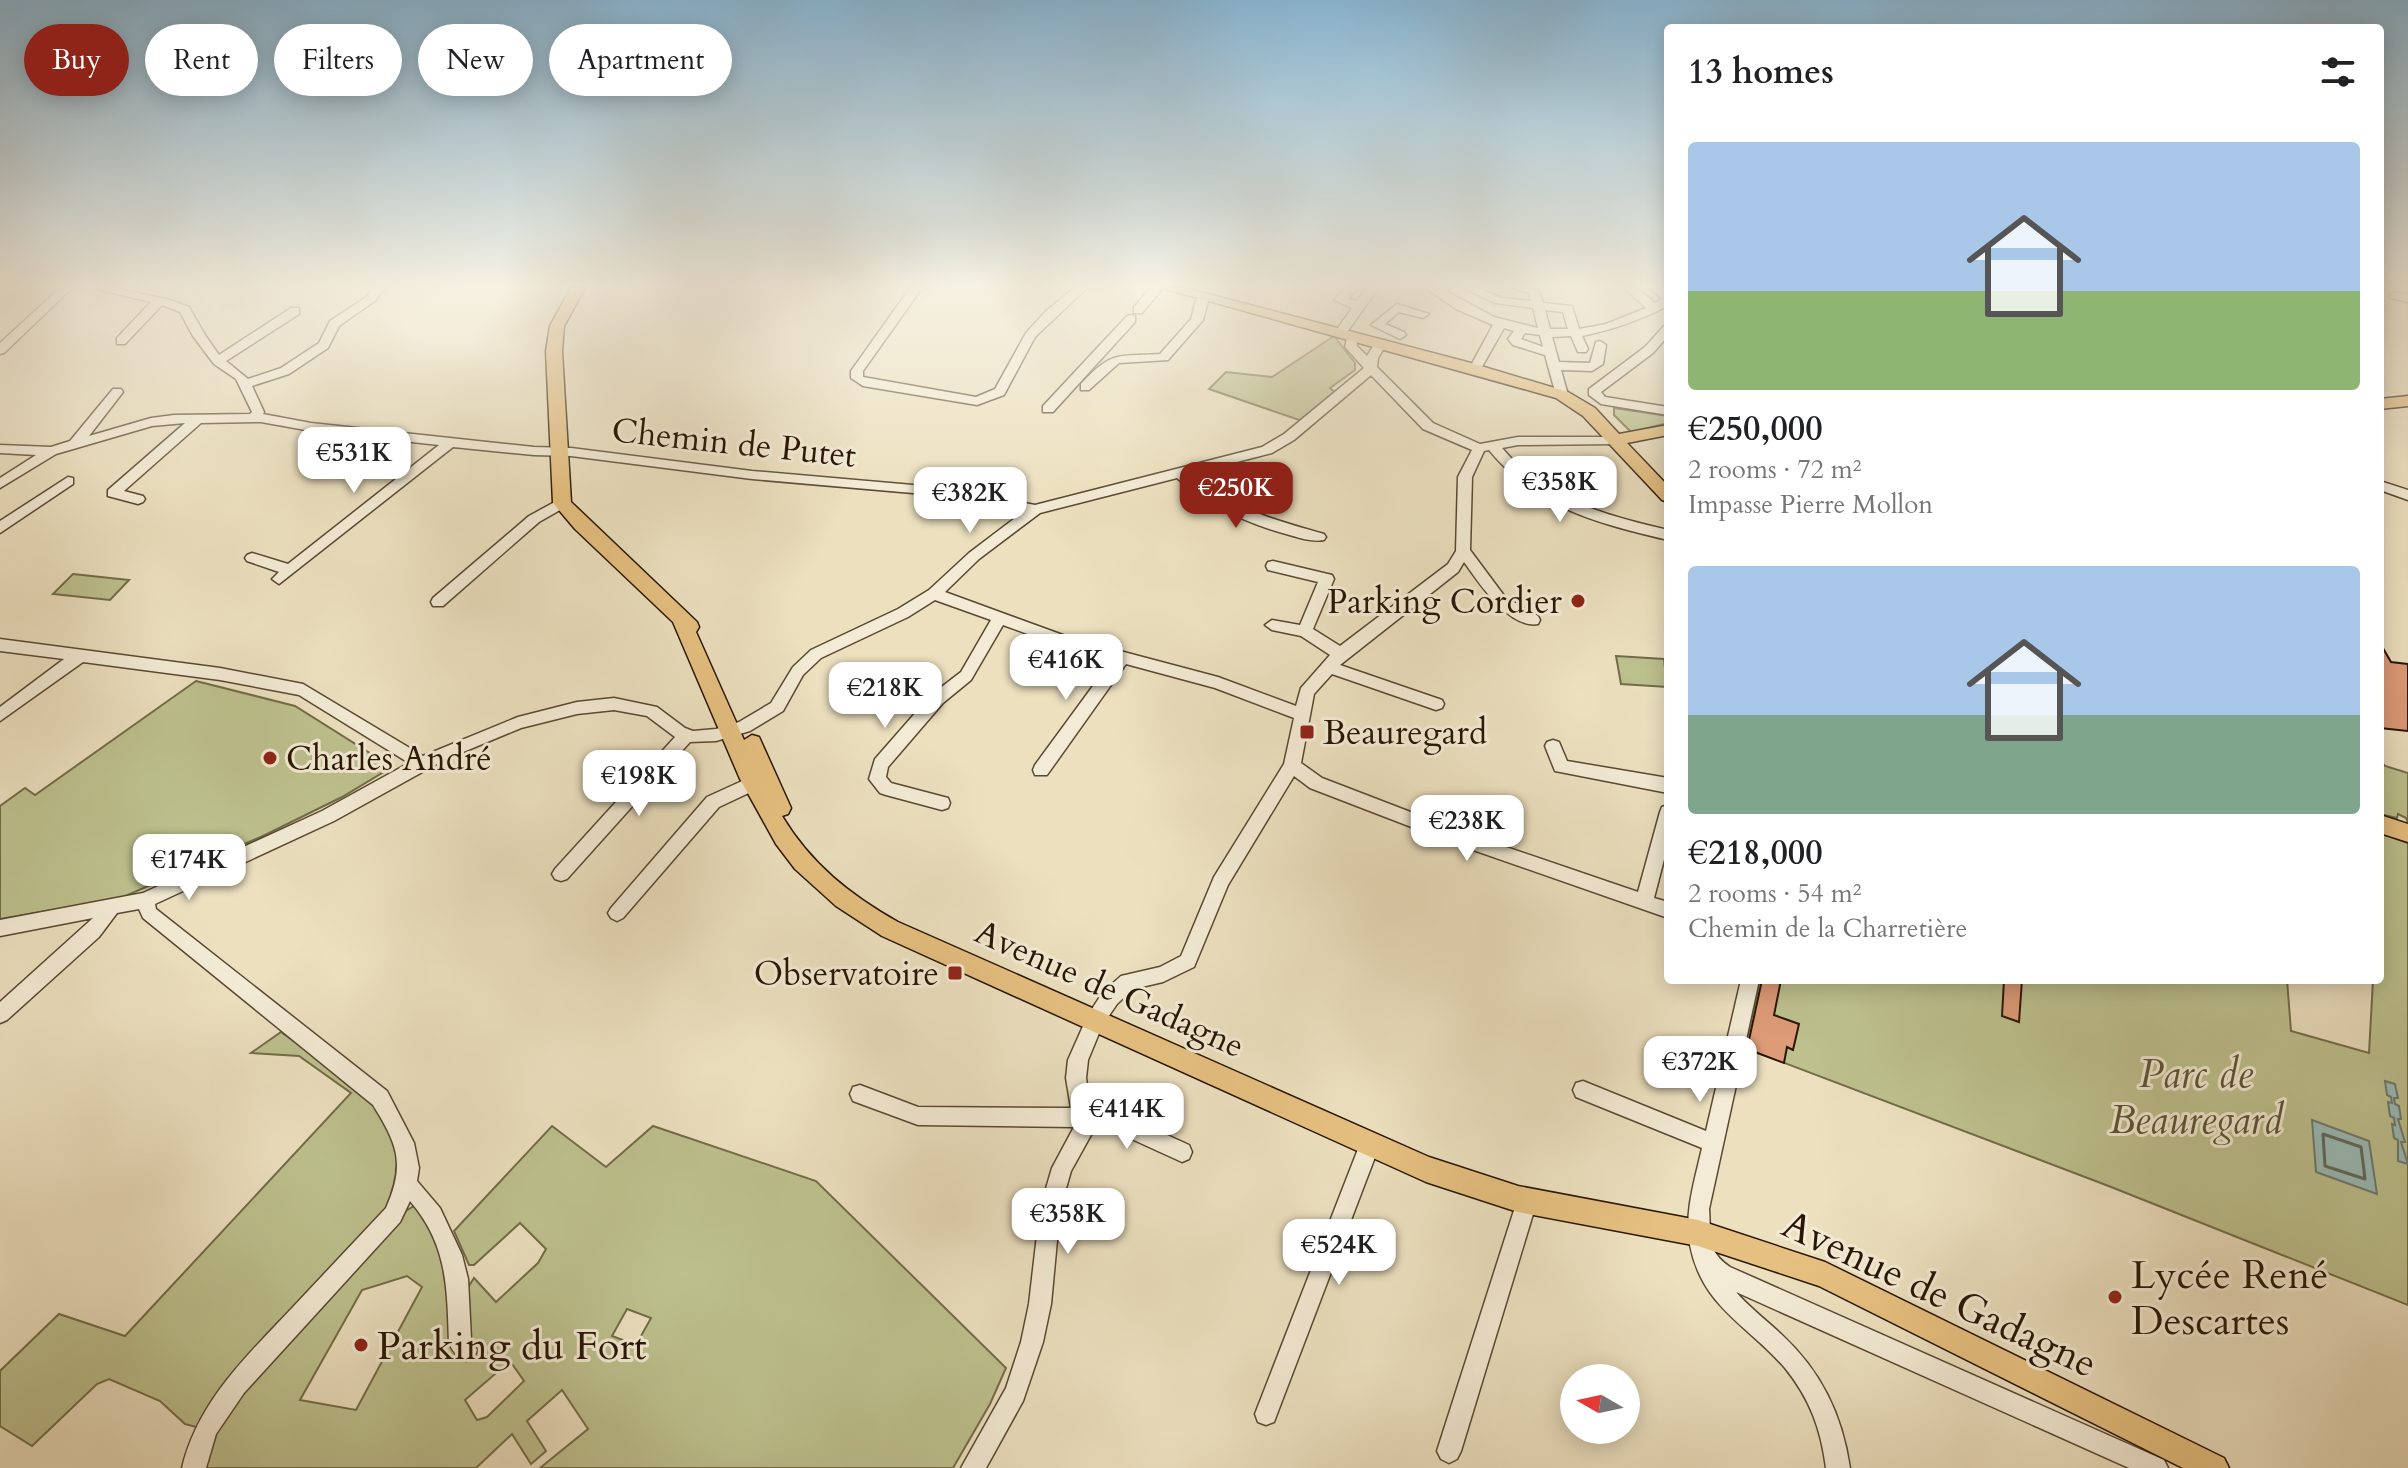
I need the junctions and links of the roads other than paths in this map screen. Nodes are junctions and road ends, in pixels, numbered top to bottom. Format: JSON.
{"nodes":[{"id":1,"x":215,"y":357,"type":"edge"},
{"id":2,"x":225,"y":357,"type":"edge"},
{"id":3,"x":307,"y":357,"type":"edge"},
{"id":4,"x":554,"y":357,"type":"edge"},
{"id":5,"x":867,"y":357,"type":"edge"},
{"id":6,"x":1019,"y":357,"type":"edge"},
{"id":7,"x":1096,"y":357,"type":"edge"},
{"id":8,"x":1121,"y":357,"type":"edge"},
{"id":9,"x":1143,"y":357,"type":"edge"},
{"id":10,"x":1164,"y":357,"type":"edge"},
{"id":11,"x":1360,"y":357,"type":"edge"},
{"id":12,"x":1374,"y":357,"type":"edge"},
{"id":13,"x":1438,"y":357,"type":"edge"},
{"id":14,"x":1482,"y":357,"type":"edge"},
{"id":15,"x":1547,"y":357,"type":"edge"},
{"id":16,"x":1598,"y":357,"type":"edge"},
{"id":17,"x":1640,"y":357,"type":"edge"},
{"id":18,"x":1552,"y":359,"type":"junction"},
{"id":19,"x":218,"y":361,"type":"junction"},
{"id":20,"x":1371,"y":368,"type":"junction"},
{"id":21,"x":1475,"y":369,"type":"junction"},
{"id":22,"x":245,"y":384,"type":"junction"},
{"id":23,"x":1085,"y":387,"type":"dead end"},
{"id":24,"x":117,"y":392,"type":"dead end"},
{"id":25,"x":1562,"y":395,"type":"junction"},
{"id":26,"x":2408,"y":401,"type":"edge"},
{"id":27,"x":1611,"y":402,"type":"junction"},
{"id":28,"x":2384,"y":404,"type":"edge"},
{"id":29,"x":1048,"y":409,"type":"dead end"},
{"id":30,"x":1664,"y":410,"type":"edge"},
{"id":31,"x":1589,"y":412,"type":"junction"},
{"id":32,"x":254,"y":418,"type":"junction"},
{"id":33,"x":197,"y":419,"type":"junction"},
{"id":34,"x":1664,"y":431,"type":"edge"},
{"id":35,"x":1616,"y":440,"type":"junction"},
{"id":36,"x":452,"y":441,"type":"junction"},
{"id":37,"x":75,"y":444,"type":"junction"},
{"id":38,"x":1486,"y":447,"type":"junction"},
{"id":39,"x":559,"y":448,"type":"junction"},
{"id":40,"x":0,"y":449,"type":"edge"},
{"id":41,"x":51,"y":451,"type":"junction"},
{"id":42,"x":1180,"y":473,"type":"junction"},
{"id":43,"x":68,"y":481,"type":"dead end"},
{"id":44,"x":0,"y":484,"type":"edge"},
{"id":45,"x":2384,"y":486,"type":"edge"},
{"id":46,"x":1664,"y":492,"type":"edge"},
{"id":47,"x":2408,"y":495,"type":"edge"},
{"id":48,"x":138,"y":499,"type":"dead end"},
{"id":49,"x":562,"y":503,"type":"junction"},
{"id":50,"x":1035,"y":510,"type":"junction"},
{"id":51,"x":0,"y":528,"type":"edge"},
{"id":52,"x":1664,"y":534,"type":"edge"},
{"id":53,"x":1319,"y":537,"type":"dead end"},
{"id":54,"x":1463,"y":551,"type":"junction"},
{"id":55,"x":252,"y":558,"type":"dead end"},
{"id":56,"x":1273,"y":566,"type":"dead end"},
{"id":57,"x":934,"y":594,"type":"junction"},
{"id":58,"x":438,"y":602,"type":"dead end"},
{"id":59,"x":999,"y":619,"type":"junction"},
{"id":60,"x":1533,"y":620,"type":"dead end"},
{"id":61,"x":1272,"y":625,"type":"dead end"},
{"id":62,"x":1305,"y":631,"type":"junction"},
{"id":63,"x":0,"y":645,"type":"edge"},
{"id":64,"x":82,"y":654,"type":"junction"},
{"id":65,"x":1340,"y":654,"type":"junction"},
{"id":66,"x":1123,"y":657,"type":"junction"},
{"id":67,"x":1327,"y":666,"type":"junction"},
{"id":68,"x":1436,"y":704,"type":"dead end"},
{"id":69,"x":1301,"y":714,"type":"junction"},
{"id":70,"x":0,"y":715,"type":"edge"},
{"id":71,"x":738,"y":729,"type":"junction"},
{"id":72,"x":687,"y":735,"type":"junction"},
{"id":73,"x":1553,"y":746,"type":"dead end"},
{"id":74,"x":421,"y":763,"type":"junction"},
{"id":75,"x":1292,"y":765,"type":"junction"},
{"id":76,"x":1041,"y":770,"type":"dead end"},
{"id":77,"x":760,"y":780,"type":"junction"},
{"id":78,"x":1664,"y":783,"type":"edge"},
{"id":79,"x":942,"y":803,"type":"dead end"},
{"id":80,"x":2384,"y":825,"type":"edge"},
{"id":81,"x":1664,"y":827,"type":"edge"},
{"id":82,"x":2408,"y":833,"type":"edge"},
{"id":83,"x":561,"y":874,"type":"dead end"},
{"id":84,"x":145,"y":900,"type":"junction"},
{"id":85,"x":1644,"y":902,"type":"junction"},
{"id":86,"x":110,"y":909,"type":"junction"},
{"id":87,"x":1664,"y":909,"type":"edge"},
{"id":88,"x":617,"y":913,"type":"dead end"},
{"id":89,"x":0,"y":928,"type":"edge"},
{"id":90,"x":1749,"y":984,"type":"edge"},
{"id":91,"x":0,"y":1014,"type":"edge"},
{"id":92,"x":1095,"y":1021,"type":"junction"},
{"id":93,"x":1583,"y":1090,"type":"dead end"},
{"id":94,"x":860,"y":1094,"type":"dead end"},
{"id":95,"x":1083,"y":1116,"type":"junction"},
{"id":96,"x":1713,"y":1143,"type":"junction"},
{"id":97,"x":1370,"y":1144,"type":"junction"},
{"id":98,"x":1182,"y":1152,"type":"dead end"},
{"id":99,"x":408,"y":1187,"type":"junction"},
{"id":100,"x":1527,"y":1201,"type":"junction"},
{"id":101,"x":1698,"y":1233,"type":"junction"},
{"id":102,"x":1703,"y":1262,"type":"junction"},
{"id":103,"x":466,"y":1350,"type":"dead end"},
{"id":104,"x":1266,"y":1414,"type":"dead end"},
{"id":105,"x":1449,"y":1451,"type":"dead end"},
{"id":106,"x":194,"y":1468,"type":"edge"},
{"id":107,"x":973,"y":1468,"type":"edge"},
{"id":108,"x":1838,"y":1468,"type":"edge"},
{"id":109,"x":2156,"y":1468,"type":"edge"},
{"id":110,"x":2214,"y":1468,"type":"edge"}],
"edges":[{"from":1,"to":19,"type":"street"},
{"from":2,"to":19,"type":"street"},
{"from":3,"to":22,"type":"street"},
{"from":4,"to":39,"type":"main road"},
{"from":5,"to":6,"type":"street"},
{"from":7,"to":29,"type":"street"},
{"from":8,"to":23,"type":"street"},
{"from":9,"to":10,"type":"street"},
{"from":11,"to":20,"type":"street"},
{"from":12,"to":20,"type":"street"},
{"from":13,"to":21,"type":"main road"},
{"from":14,"to":21,"type":"street"},
{"from":15,"to":18,"type":"street"},
{"from":16,"to":18,"type":"street"},
{"from":17,"to":27,"type":"street"},
{"from":18,"to":25,"type":"street"},
{"from":19,"to":22,"type":"street"},
{"from":20,"to":38,"type":"street"},
{"from":20,"to":42,"type":"street"},
{"from":21,"to":25,"type":"main road"},
{"from":22,"to":32,"type":"street"},
{"from":24,"to":37,"type":"street"},
{"from":25,"to":31,"type":"main road"},
{"from":26,"to":28,"type":"main road"},
{"from":27,"to":30,"type":"street"},
{"from":27,"to":31,"type":"street"},
{"from":31,"to":35,"type":"main road"},
{"from":32,"to":33,"type":"street","name":"Chemin de Putet"},
{"from":32,"to":36,"type":"street","name":"Chemin de Putet"},
{"from":33,"to":37,"type":"street","name":"Chemin de Putet"},
{"from":33,"to":48,"type":"street"},
{"from":34,"to":35,"type":"main road"},
{"from":35,"to":38,"type":"street"},
{"from":35,"to":46,"type":"main road"},
{"from":36,"to":39,"type":"street","name":"Chemin de Putet"},
{"from":36,"to":55,"type":"street"},
{"from":37,"to":41,"type":"street","name":"Chemin de Putet"},
{"from":38,"to":52,"type":"street"},
{"from":38,"to":54,"type":"street"},
{"from":39,"to":49,"type":"main road"},
{"from":39,"to":50,"type":"street","name":"Chemin de Putet"},
{"from":40,"to":41,"type":"street"},
{"from":41,"to":44,"type":"street","name":"Chemin de Putet"},
{"from":42,"to":50,"type":"street"},
{"from":42,"to":53,"type":"street"},
{"from":43,"to":51,"type":"street"},
{"from":45,"to":47,"type":"street"},
{"from":49,"to":58,"type":"street"},
{"from":49,"to":71,"type":"main road","name":"Avenue de Gadagne"},
{"from":50,"to":57,"type":"street"},
{"from":54,"to":60,"type":"street"},
{"from":54,"to":65,"type":"street"},
{"from":56,"to":62,"type":"street"},
{"from":57,"to":59,"type":"street"},
{"from":57,"to":71,"type":"street"},
{"from":59,"to":66,"type":"street"},
{"from":59,"to":79,"type":"street"},
{"from":61,"to":62,"type":"street"},
{"from":62,"to":65,"type":"street"},
{"from":63,"to":64,"type":"street"},
{"from":64,"to":70,"type":"street"},
{"from":64,"to":74,"type":"street"},
{"from":65,"to":67,"type":"street"},
{"from":66,"to":69,"type":"street"},
{"from":66,"to":76,"type":"street"},
{"from":67,"to":68,"type":"street"},
{"from":67,"to":69,"type":"street"},
{"from":69,"to":75,"type":"street"},
{"from":71,"to":72,"type":"street"},
{"from":71,"to":77,"type":"main road","name":"Avenue de Gadagne"},
{"from":72,"to":74,"type":"street"},
{"from":72,"to":83,"type":"street"},
{"from":73,"to":78,"type":"street"},
{"from":74,"to":84,"type":"street"},
{"from":75,"to":85,"type":"street"},
{"from":75,"to":92,"type":"street"},
{"from":77,"to":88,"type":"street"},
{"from":77,"to":92,"type":"main road","name":"Avenue de Gadagne"},
{"from":80,"to":82,"type":"main road"},
{"from":81,"to":85,"type":"street"},
{"from":84,"to":86,"type":"street"},
{"from":84,"to":99,"type":"street"},
{"from":85,"to":87,"type":"street"},
{"from":86,"to":89,"type":"street"},
{"from":86,"to":91,"type":"street"},
{"from":90,"to":96,"type":"street"},
{"from":92,"to":95,"type":"street"},
{"from":92,"to":97,"type":"main road","name":"Avenue de Gadagne"},
{"from":93,"to":96,"type":"street"},
{"from":94,"to":95,"type":"street"},
{"from":95,"to":98,"type":"street"},
{"from":95,"to":107,"type":"street"},
{"from":96,"to":101,"type":"street"},
{"from":97,"to":100,"type":"main road","name":"Avenue de Gadagne"},
{"from":97,"to":104,"type":"street"},
{"from":99,"to":103,"type":"street"},
{"from":99,"to":106,"type":"street"},
{"from":100,"to":101,"type":"main road","name":"Avenue de Gadagne"},
{"from":100,"to":105,"type":"street"},
{"from":101,"to":102,"type":"street"},
{"from":101,"to":110,"type":"main road","name":"Avenue de Gadagne"},
{"from":102,"to":108,"type":"street"},
{"from":102,"to":109,"type":"street"}]}
